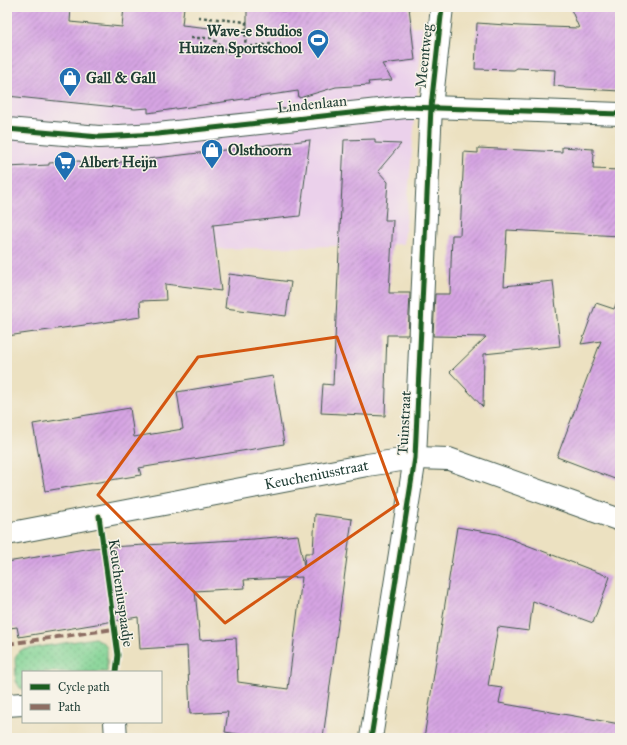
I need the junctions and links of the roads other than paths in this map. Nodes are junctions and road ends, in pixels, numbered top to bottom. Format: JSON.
{"nodes":[{"id":1,"x":442,"y":7,"type":"edge"},
{"id":2,"x":431,"y":107,"type":"junction"},
{"id":3,"x":620,"y":114,"type":"edge"},
{"id":4,"x":7,"y":129,"type":"edge"},
{"id":5,"x":415,"y":458,"type":"junction"},
{"id":6,"x":620,"y":520,"type":"edge"},
{"id":7,"x":7,"y":534,"type":"edge"},
{"id":8,"x":22,"y":704,"type":"edge"},
{"id":9,"x":7,"y":705,"type":"edge"},
{"id":10,"x":115,"y":723,"type":"edge"},
{"id":11,"x":116,"y":738,"type":"edge"},
{"id":12,"x":371,"y":738,"type":"edge"}],
"edges":[{"from":1,"to":2,"type":"street","name":"Meentweg"},
{"from":2,"to":3,"type":"street","name":"Lindenlaan"},
{"from":2,"to":4,"type":"street","name":"Lindenlaan"},
{"from":2,"to":5,"type":"street","name":"Tuinstraat"},
{"from":5,"to":6,"type":"street","name":"Keucheniusstraat"},
{"from":5,"to":7,"type":"street","name":"Keucheniusstraat"},
{"from":5,"to":12,"type":"street","name":"Tuinstraat"},
{"from":8,"to":9,"type":"street"},
{"from":10,"to":11,"type":"street"}]}
